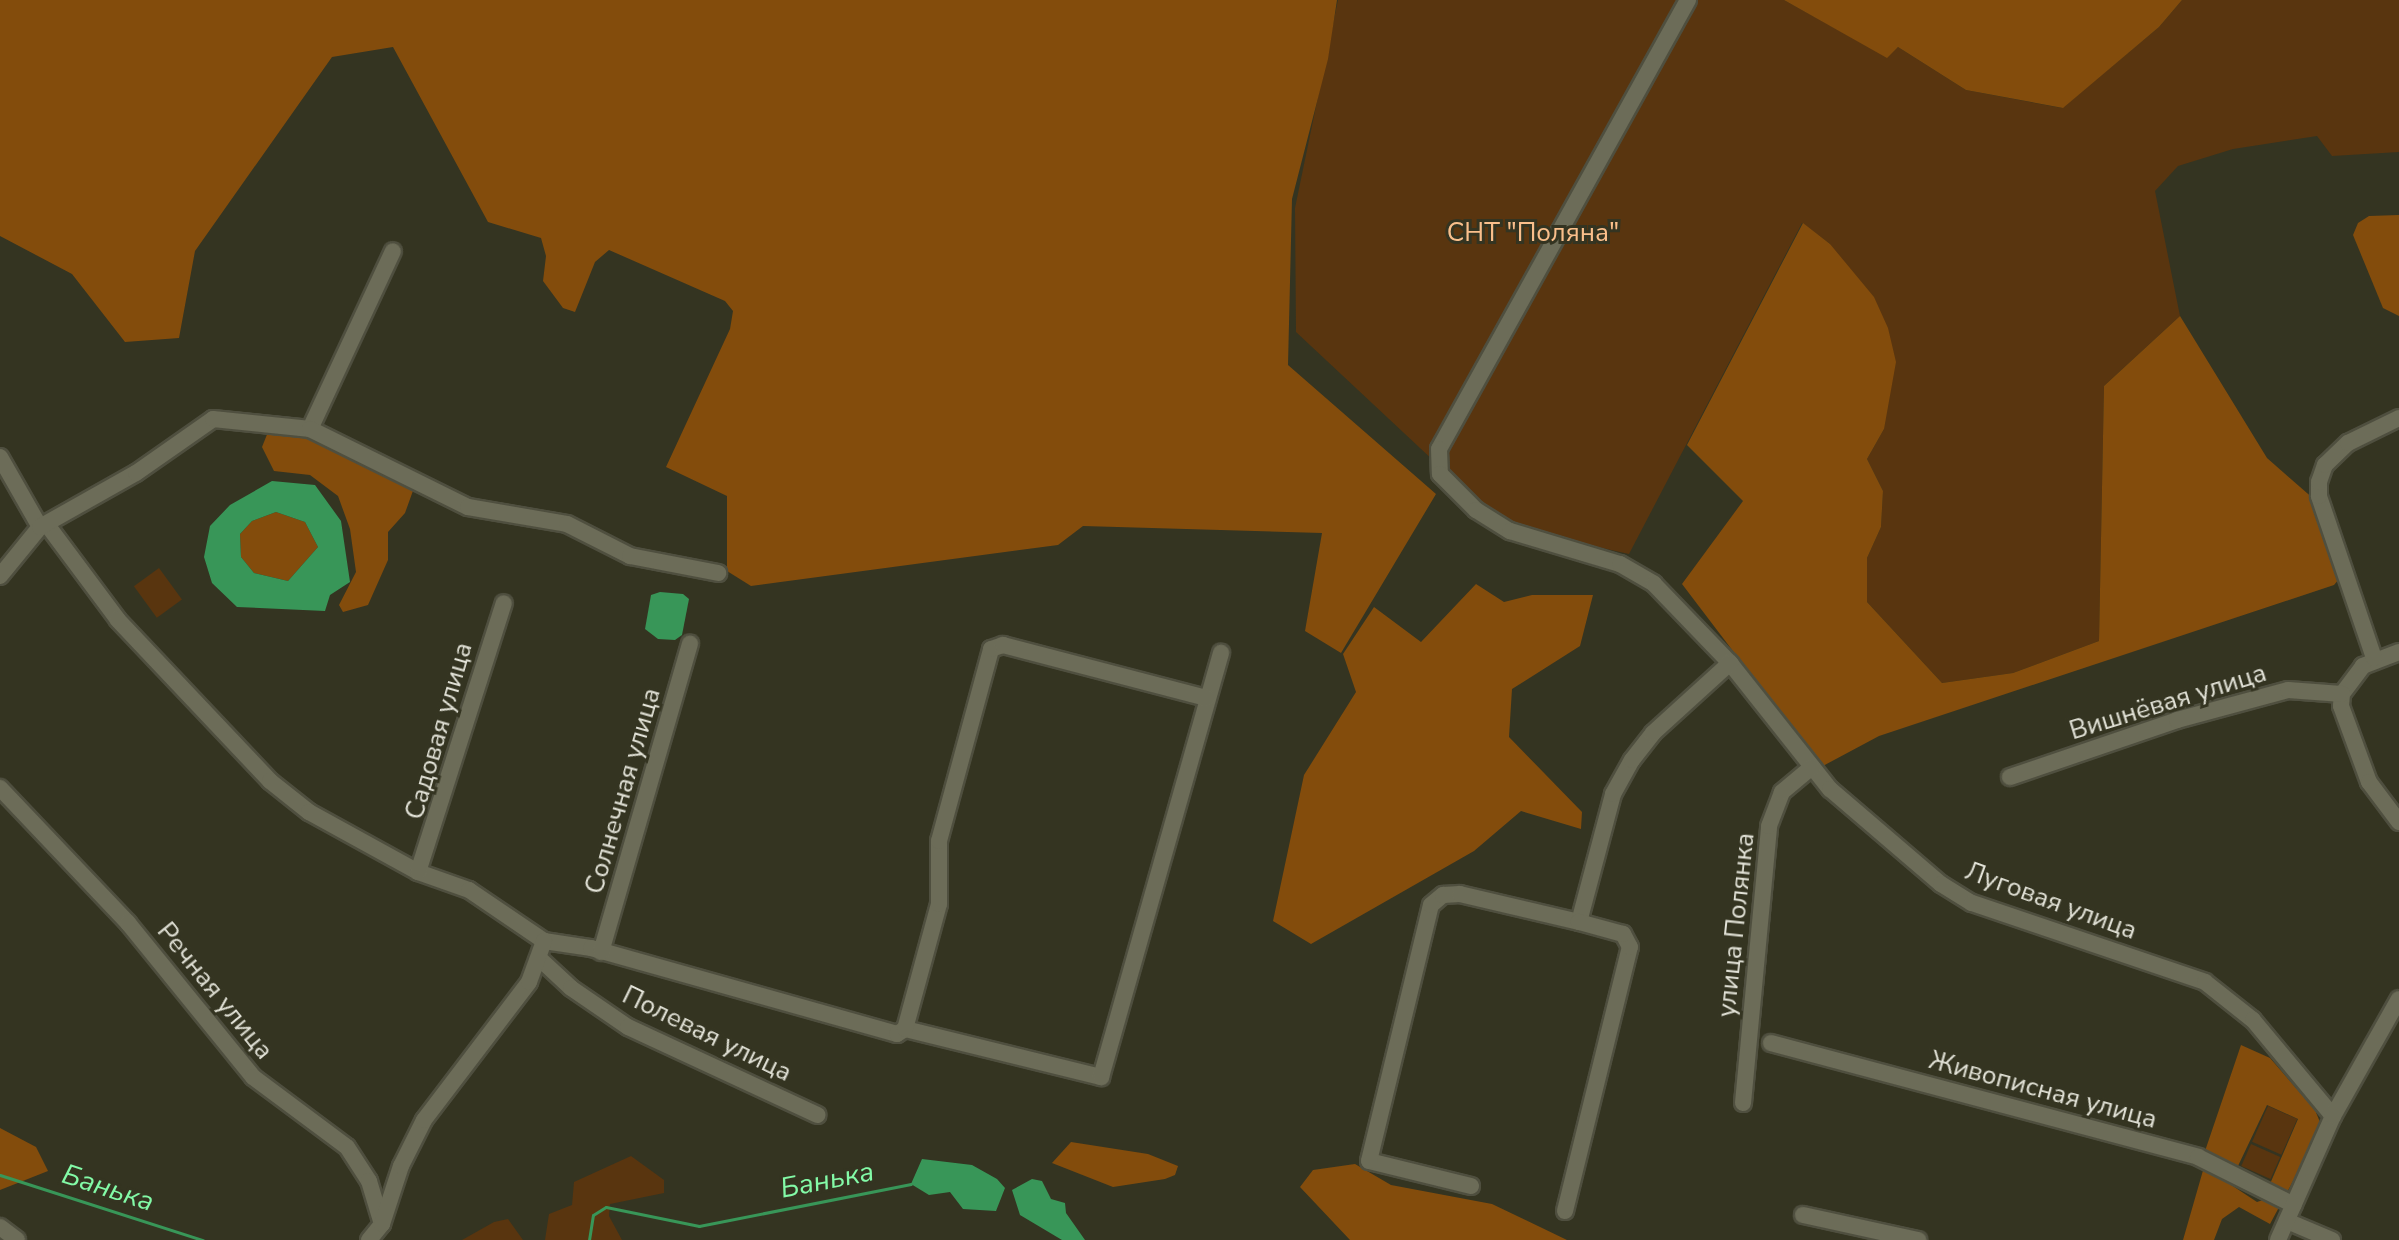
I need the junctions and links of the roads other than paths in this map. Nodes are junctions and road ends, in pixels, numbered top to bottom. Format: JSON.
{"nodes":[{"id":1,"x":1688,"y":0,"type":"edge"},
{"id":2,"x":393,"y":251,"type":"dead end"},
{"id":3,"x":2399,"y":418,"type":"edge"},
{"id":4,"x":310,"y":429,"type":"junction"},
{"id":5,"x":0,"y":457,"type":"edge"},
{"id":6,"x":44,"y":526,"type":"junction"},
{"id":7,"x":718,"y":573,"type":"dead end"},
{"id":8,"x":0,"y":576,"type":"edge"},
{"id":9,"x":504,"y":603,"type":"dead end"},
{"id":10,"x":690,"y":644,"type":"dead end"},
{"id":11,"x":2399,"y":652,"type":"edge"},
{"id":12,"x":1221,"y":653,"type":"dead end"},
{"id":13,"x":2374,"y":658,"type":"junction"},
{"id":14,"x":1730,"y":663,"type":"junction"},
{"id":15,"x":2342,"y":694,"type":"junction"},
{"id":16,"x":1207,"y":698,"type":"junction"},
{"id":17,"x":1812,"y":767,"type":"junction"},
{"id":18,"x":2010,"y":777,"type":"dead end"},
{"id":19,"x":0,"y":788,"type":"edge"},
{"id":20,"x":2399,"y":822,"type":"edge"},
{"id":21,"x":418,"y":872,"type":"junction"},
{"id":22,"x":1579,"y":922,"type":"junction"},
{"id":23,"x":544,"y":941,"type":"junction"},
{"id":24,"x":601,"y":952,"type":"junction"},
{"id":25,"x":541,"y":960,"type":"junction"},
{"id":26,"x":2399,"y":999,"type":"edge"},
{"id":27,"x":905,"y":1029,"type":"junction"},
{"id":28,"x":1771,"y":1043,"type":"dead end"},
{"id":29,"x":1743,"y":1103,"type":"dead end"},
{"id":30,"x":818,"y":1115,"type":"dead end"},
{"id":31,"x":2333,"y":1116,"type":"junction"},
{"id":32,"x":1471,"y":1186,"type":"dead end"},
{"id":33,"x":2294,"y":1205,"type":"junction"},
{"id":34,"x":1565,"y":1211,"type":"dead end"},
{"id":35,"x":1803,"y":1215,"type":"dead end"},
{"id":36,"x":2287,"y":1221,"type":"junction"},
{"id":37,"x":382,"y":1224,"type":"junction"},
{"id":38,"x":0,"y":1227,"type":"edge"},
{"id":39,"x":17,"y":1240,"type":"edge"},
{"id":40,"x":369,"y":1240,"type":"edge"},
{"id":41,"x":1918,"y":1240,"type":"edge"},
{"id":42,"x":2278,"y":1240,"type":"edge"},
{"id":43,"x":2332,"y":1240,"type":"edge"}],
"edges":[{"from":1,"to":14,"type":"street","name":"Луговая улица"},
{"from":2,"to":4,"type":"street"},
{"from":3,"to":13,"type":"street"},
{"from":4,"to":6,"type":"street"},
{"from":4,"to":7,"type":"street"},
{"from":5,"to":6,"type":"street"},
{"from":6,"to":8,"type":"street"},
{"from":6,"to":21,"type":"street"},
{"from":9,"to":21,"type":"street","name":"Садовая улица"},
{"from":10,"to":24,"type":"street","name":"Солнечная улица"},
{"from":11,"to":13,"type":"street"},
{"from":12,"to":16,"type":"street"},
{"from":13,"to":15,"type":"street"},
{"from":14,"to":17,"type":"street","name":"Луговая улица"},
{"from":14,"to":22,"type":"street"},
{"from":15,"to":18,"type":"street","name":"Вишнёвая улица"},
{"from":15,"to":20,"type":"street"},
{"from":16,"to":27,"type":"street"},
{"from":16,"to":27,"type":"street"},
{"from":17,"to":29,"type":"street","name":"улица Полянка"},
{"from":17,"to":31,"type":"street","name":"Луговая улица"},
{"from":19,"to":37,"type":"street","name":"Речная улица"},
{"from":21,"to":23,"type":"street"},
{"from":22,"to":32,"type":"street"},
{"from":22,"to":34,"type":"street"},
{"from":23,"to":24,"type":"street"},
{"from":23,"to":25,"type":"street"},
{"from":24,"to":27,"type":"street"},
{"from":25,"to":30,"type":"street","name":"Полевая улица"},
{"from":25,"to":37,"type":"street"},
{"from":26,"to":31,"type":"street"},
{"from":28,"to":33,"type":"street","name":"Живописная улица"},
{"from":31,"to":33,"type":"street"},
{"from":33,"to":36,"type":"street"},
{"from":35,"to":41,"type":"street"},
{"from":36,"to":42,"type":"street"},
{"from":36,"to":43,"type":"street"},
{"from":37,"to":40,"type":"street"},
{"from":38,"to":39,"type":"street"}]}
